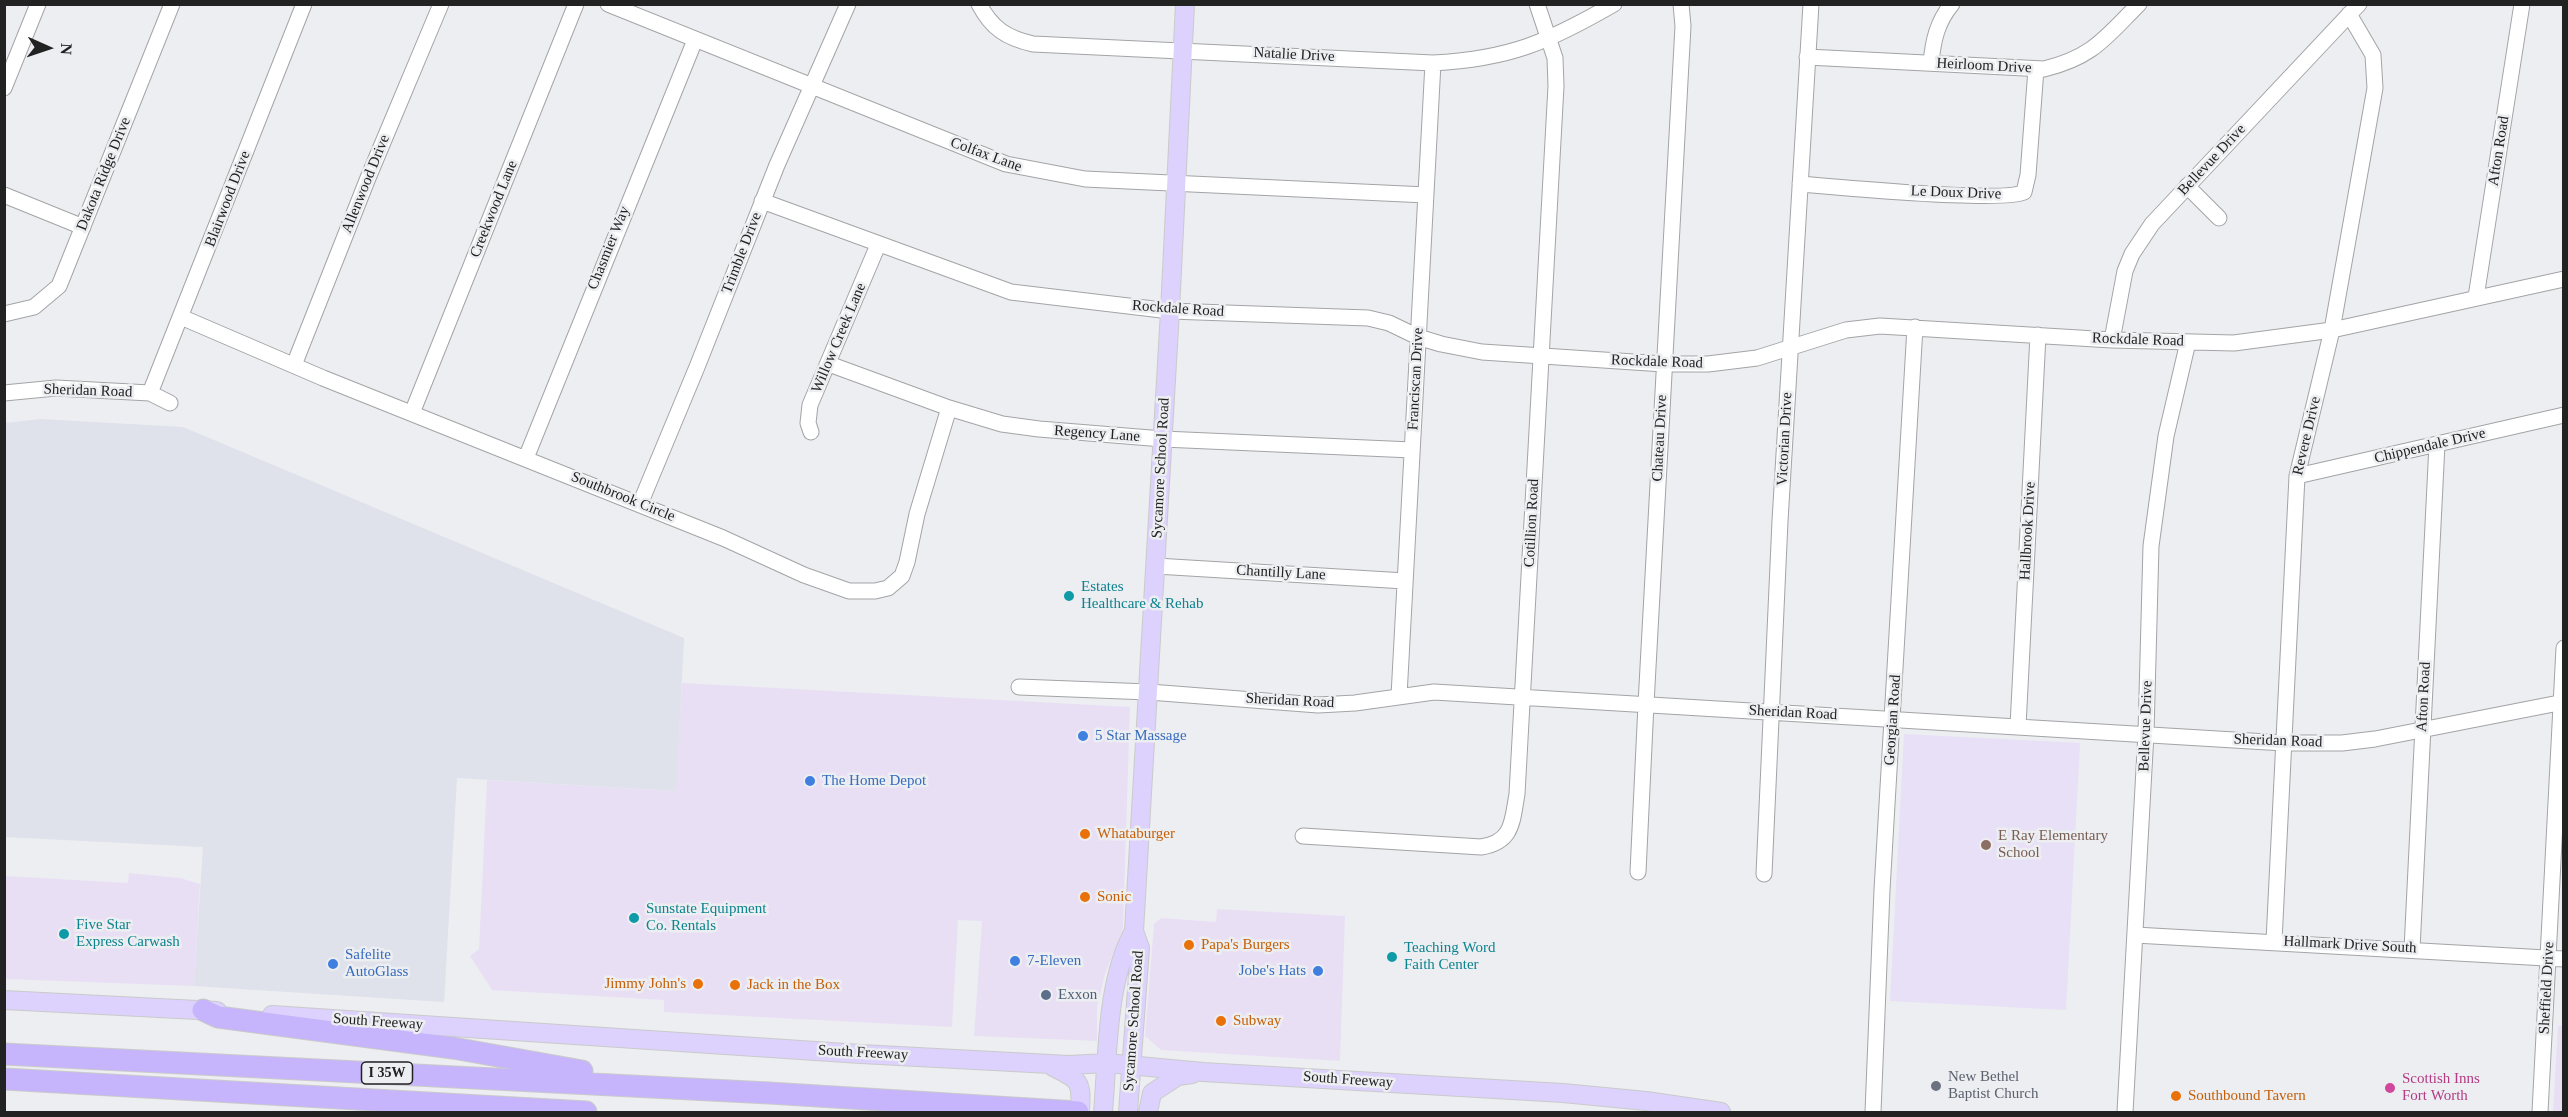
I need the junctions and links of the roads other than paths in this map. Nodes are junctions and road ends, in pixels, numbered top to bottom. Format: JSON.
{"nodes":[{"id":1,"x":38,"y":4,"type":"edge"},
{"id":2,"x":172,"y":4,"type":"edge"},
{"id":3,"x":304,"y":4,"type":"edge"},
{"id":4,"x":441,"y":4,"type":"edge"},
{"id":5,"x":576,"y":4,"type":"edge"},
{"id":6,"x":608,"y":4,"type":"edge"},
{"id":7,"x":848,"y":4,"type":"edge"},
{"id":8,"x":979,"y":4,"type":"edge"},
{"id":9,"x":1185,"y":4,"type":"edge"},
{"id":10,"x":1537,"y":4,"type":"edge"},
{"id":11,"x":1614,"y":4,"type":"edge"},
{"id":12,"x":1681,"y":4,"type":"edge"},
{"id":13,"x":1811,"y":4,"type":"edge"},
{"id":14,"x":1953,"y":4,"type":"edge"},
{"id":15,"x":2139,"y":4,"type":"edge"},
{"id":16,"x":2523,"y":4,"type":"edge"},
{"id":17,"x":2354,"y":9,"type":"edge"},
{"id":18,"x":1550,"y":39,"type":"junction"},
{"id":19,"x":695,"y":40,"type":"junction"},
{"id":20,"x":1183,"y":50,"type":"junction"},
{"id":21,"x":1807,"y":57,"type":"junction"},
{"id":22,"x":1433,"y":63,"type":"junction"},
{"id":23,"x":1931,"y":63,"type":"junction"},
{"id":24,"x":9,"y":65,"type":"edge"},
{"id":25,"x":2036,"y":69,"type":"junction"},
{"id":26,"x":811,"y":86,"type":"junction"},
{"id":27,"x":4,"y":88,"type":"edge"},
{"id":28,"x":1177,"y":182,"type":"junction"},
{"id":29,"x":1800,"y":184,"type":"junction"},
{"id":30,"x":2187,"y":186,"type":"junction"},
{"id":31,"x":4,"y":195,"type":"edge"},
{"id":32,"x":1426,"y":195,"type":"junction"},
{"id":33,"x":762,"y":201,"type":"junction"},
{"id":34,"x":2219,"y":218,"type":"dead end"},
{"id":35,"x":82,"y":227,"type":"junction"},
{"id":36,"x":878,"y":245,"type":"junction"},
{"id":37,"x":2564,"y":279,"type":"edge"},
{"id":38,"x":2476,"y":297,"type":"junction"},
{"id":39,"x":1170,"y":311,"type":"junction"},
{"id":40,"x":4,"y":314,"type":"edge"},
{"id":41,"x":182,"y":317,"type":"junction"},
{"id":42,"x":1915,"y":327,"type":"junction"},
{"id":43,"x":2332,"y":330,"type":"junction"},
{"id":44,"x":2038,"y":335,"type":"junction"},
{"id":45,"x":1418,"y":337,"type":"junction"},
{"id":46,"x":2112,"y":340,"type":"junction"},
{"id":47,"x":2188,"y":342,"type":"junction"},
{"id":48,"x":1790,"y":349,"type":"junction"},
{"id":49,"x":1541,"y":356,"type":"junction"},
{"id":50,"x":829,"y":364,"type":"junction"},
{"id":51,"x":1664,"y":364,"type":"junction"},
{"id":52,"x":294,"y":365,"type":"junction"},
{"id":53,"x":4,"y":393,"type":"edge"},
{"id":54,"x":150,"y":393,"type":"junction"},
{"id":55,"x":170,"y":403,"type":"dead end"},
{"id":56,"x":949,"y":408,"type":"junction"},
{"id":57,"x":412,"y":413,"type":"junction"},
{"id":58,"x":2564,"y":415,"type":"edge"},
{"id":59,"x":811,"y":432,"type":"dead end"},
{"id":60,"x":1163,"y":439,"type":"junction"},
{"id":61,"x":2437,"y":444,"type":"junction"},
{"id":62,"x":1412,"y":450,"type":"junction"},
{"id":63,"x":526,"y":458,"type":"junction"},
{"id":64,"x":2297,"y":476,"type":"junction"},
{"id":65,"x":640,"y":504,"type":"junction"},
{"id":66,"x":1156,"y":566,"type":"junction"},
{"id":67,"x":1405,"y":581,"type":"junction"},
{"id":68,"x":2564,"y":648,"type":"edge"},
{"id":69,"x":1019,"y":687,"type":"dead end"},
{"id":70,"x":1149,"y":692,"type":"junction"},
{"id":71,"x":1399,"y":696,"type":"junction"},
{"id":72,"x":1523,"y":697,"type":"junction"},
{"id":73,"x":2562,"y":703,"type":"edge"},
{"id":74,"x":1646,"y":704,"type":"junction"},
{"id":75,"x":1770,"y":712,"type":"junction"},
{"id":76,"x":1894,"y":719,"type":"junction"},
{"id":77,"x":2018,"y":726,"type":"junction"},
{"id":78,"x":2422,"y":731,"type":"junction"},
{"id":79,"x":2146,"y":733,"type":"junction"},
{"id":80,"x":2284,"y":743,"type":"junction"},
{"id":81,"x":2559,"y":830,"type":"edge"},
{"id":82,"x":1303,"y":836,"type":"dead end"},
{"id":83,"x":1638,"y":872,"type":"dead end"},
{"id":84,"x":1764,"y":874,"type":"dead end"},
{"id":85,"x":1134,"y":931,"type":"junction"},
{"id":86,"x":2135,"y":934,"type":"junction"},
{"id":87,"x":2274,"y":941,"type":"junction"},
{"id":88,"x":2412,"y":949,"type":"junction"},
{"id":89,"x":2556,"y":958,"type":"edge"},
{"id":90,"x":4,"y":1000,"type":"edge"},
{"id":91,"x":203,"y":1010,"type":"junction"},
{"id":92,"x":4,"y":1054,"type":"edge"},
{"id":93,"x":1107,"y":1063,"type":"junction"},
{"id":94,"x":1045,"y":1064,"type":"junction"},
{"id":95,"x":1131,"y":1065,"type":"junction"},
{"id":96,"x":1203,"y":1072,"type":"junction"},
{"id":97,"x":4,"y":1079,"type":"edge"},
{"id":98,"x":769,"y":1093,"type":"junction"},
{"id":99,"x":586,"y":1113,"type":"edge"},
{"id":100,"x":1079,"y":1113,"type":"edge"},
{"id":101,"x":1104,"y":1113,"type":"edge"},
{"id":102,"x":1128,"y":1113,"type":"edge"},
{"id":103,"x":1148,"y":1113,"type":"edge"},
{"id":104,"x":1721,"y":1113,"type":"edge"},
{"id":105,"x":1873,"y":1113,"type":"edge"},
{"id":106,"x":2125,"y":1113,"type":"edge"},
{"id":107,"x":2540,"y":1113,"type":"edge"}],
"edges":[{"from":1,"to":24,"type":"street"},
{"from":2,"to":35,"type":"street","name":"Dakota Ridge Drive"},
{"from":3,"to":41,"type":"street","name":"Blairwood Drive"},
{"from":4,"to":52,"type":"street","name":"Allenwood Drive"},
{"from":5,"to":57,"type":"street","name":"Creekwood Lane"},
{"from":6,"to":19,"type":"street","name":"Colfax Lane"},
{"from":7,"to":26,"type":"street","name":"Trimble Drive"},
{"from":8,"to":20,"type":"street","name":"Natalie Drive"},
{"from":9,"to":20,"type":"main road","name":"Sycamore School Road"},
{"from":10,"to":18,"type":"street","name":"Cotillion Road"},
{"from":11,"to":18,"type":"street","name":"Natalie Drive"},
{"from":12,"to":51,"type":"street","name":"Chateau Drive"},
{"from":13,"to":21,"type":"street","name":"Victorian Drive"},
{"from":14,"to":23,"type":"street"},
{"from":15,"to":25,"type":"street","name":"Heirloom Drive"},
{"from":16,"to":38,"type":"street","name":"Afton Road"},
{"from":17,"to":30,"type":"street","name":"Bellevue Drive"},
{"from":17,"to":43,"type":"street","name":"Revere Drive"},
{"from":18,"to":22,"type":"street","name":"Natalie Drive"},
{"from":18,"to":49,"type":"street","name":"Cotillion Road"},
{"from":19,"to":26,"type":"street","name":"Colfax Lane"},
{"from":19,"to":63,"type":"street","name":"Chasmier Way"},
{"from":20,"to":22,"type":"street","name":"Natalie Drive"},
{"from":20,"to":28,"type":"main road","name":"Sycamore School Road"},
{"from":21,"to":23,"type":"street","name":"Heirloom Drive"},
{"from":21,"to":29,"type":"street","name":"Victorian Drive"},
{"from":22,"to":32,"type":"street","name":"Franciscan Drive"},
{"from":23,"to":25,"type":"street","name":"Heirloom Drive"},
{"from":24,"to":27,"type":"street"},
{"from":25,"to":29,"type":"street","name":"Le Doux Drive"},
{"from":26,"to":28,"type":"street","name":"Colfax Lane"},
{"from":26,"to":33,"type":"street","name":"Trimble Drive"},
{"from":28,"to":32,"type":"street","name":"Colfax Lane"},
{"from":28,"to":39,"type":"main road","name":"Sycamore School Road"},
{"from":29,"to":48,"type":"street","name":"Victorian Drive"},
{"from":30,"to":34,"type":"street"},
{"from":30,"to":46,"type":"street","name":"Bellevue Drive"},
{"from":31,"to":35,"type":"street"},
{"from":32,"to":45,"type":"street","name":"Franciscan Drive"},
{"from":33,"to":36,"type":"street","name":"Rockdale Road"},
{"from":33,"to":65,"type":"street","name":"Trimble Drive"},
{"from":35,"to":40,"type":"street","name":"Dakota Ridge Drive"},
{"from":36,"to":39,"type":"street","name":"Rockdale Road"},
{"from":36,"to":50,"type":"street","name":"Willow Creek Lane"},
{"from":37,"to":38,"type":"street","name":"Rockdale Road"},
{"from":38,"to":43,"type":"street","name":"Rockdale Road"},
{"from":39,"to":45,"type":"street","name":"Rockdale Road"},
{"from":39,"to":60,"type":"main road","name":"Sycamore School Road"},
{"from":41,"to":52,"type":"street","name":"Southbrook Circle"},
{"from":41,"to":54,"type":"street","name":"Blairwood Drive"},
{"from":42,"to":44,"type":"street","name":"Rockdale Road"},
{"from":42,"to":48,"type":"street","name":"Rockdale Road"},
{"from":42,"to":76,"type":"street","name":"Georgian Road"},
{"from":43,"to":47,"type":"street","name":"Rockdale Road"},
{"from":43,"to":64,"type":"street","name":"Revere Drive"},
{"from":44,"to":46,"type":"street","name":"Rockdale Road"},
{"from":44,"to":77,"type":"street","name":"Hallbrook Drive"},
{"from":45,"to":49,"type":"street","name":"Rockdale Road"},
{"from":45,"to":62,"type":"street","name":"Franciscan Drive"},
{"from":46,"to":47,"type":"street","name":"Rockdale Road"},
{"from":47,"to":79,"type":"street","name":"Bellevue Drive"},
{"from":48,"to":51,"type":"street","name":"Rockdale Road"},
{"from":48,"to":75,"type":"street","name":"Victorian Drive"},
{"from":49,"to":51,"type":"street","name":"Rockdale Road"},
{"from":49,"to":72,"type":"street","name":"Cotillion Road"},
{"from":50,"to":56,"type":"street","name":"Regency Lane"},
{"from":50,"to":59,"type":"street","name":"Willow Creek Lane"},
{"from":51,"to":74,"type":"street","name":"Chateau Drive"},
{"from":52,"to":57,"type":"street","name":"Southbrook Circle"},
{"from":53,"to":54,"type":"street","name":"Sheridan Road"},
{"from":54,"to":55,"type":"street","name":"Sheridan Road"},
{"from":56,"to":60,"type":"street","name":"Regency Lane"},
{"from":56,"to":65,"type":"street","name":"Southbrook Circle"},
{"from":57,"to":63,"type":"street","name":"Southbrook Circle"},
{"from":58,"to":61,"type":"street","name":"Chippendale Drive"},
{"from":60,"to":62,"type":"street","name":"Regency Lane"},
{"from":60,"to":66,"type":"main road","name":"Sycamore School Road"},
{"from":61,"to":64,"type":"street","name":"Chippendale Drive"},
{"from":61,"to":78,"type":"street","name":"Afton Road"},
{"from":62,"to":67,"type":"street","name":"Franciscan Drive"},
{"from":63,"to":65,"type":"street","name":"Southbrook Circle"},
{"from":64,"to":80,"type":"street","name":"Revere Drive"},
{"from":66,"to":67,"type":"street","name":"Chantilly Lane"},
{"from":66,"to":70,"type":"main road","name":"Sycamore School Road"},
{"from":67,"to":71,"type":"street","name":"Franciscan Drive"},
{"from":68,"to":73,"type":"street","name":"Sheffield Drive"},
{"from":69,"to":70,"type":"street","name":"Sheridan Road"},
{"from":70,"to":71,"type":"street","name":"Sheridan Road"},
{"from":70,"to":85,"type":"main road","name":"Sycamore School Road"},
{"from":71,"to":72,"type":"street","name":"Sheridan Road"},
{"from":72,"to":74,"type":"street","name":"Sheridan Road"},
{"from":72,"to":82,"type":"street","name":"Cotillion Road"},
{"from":73,"to":78,"type":"street","name":"Sheridan Road"},
{"from":73,"to":81,"type":"street","name":"Sheffield Drive"},
{"from":74,"to":75,"type":"street","name":"Sheridan Road"},
{"from":74,"to":83,"type":"street","name":"Chateau Drive"},
{"from":75,"to":76,"type":"street","name":"Sheridan Road"},
{"from":75,"to":84,"type":"street","name":"Victorian Drive"},
{"from":76,"to":77,"type":"street","name":"Sheridan Road"},
{"from":76,"to":105,"type":"street","name":"Georgian Road"},
{"from":77,"to":79,"type":"street","name":"Sheridan Road"},
{"from":78,"to":80,"type":"street","name":"Sheridan Road"},
{"from":78,"to":88,"type":"street","name":"Afton Road"},
{"from":79,"to":80,"type":"street","name":"Sheridan Road"},
{"from":79,"to":86,"type":"street","name":"Bellevue Drive"},
{"from":80,"to":87,"type":"street","name":"Revere Drive"},
{"from":81,"to":89,"type":"street","name":"Sheffield Drive"},
{"from":85,"to":93,"type":"main road","name":"Sycamore School Road"},
{"from":85,"to":95,"type":"main road","name":"Sycamore School Road"},
{"from":86,"to":87,"type":"street","name":"Hallmark Drive South"},
{"from":86,"to":106,"type":"street","name":"Bellevue Drive"},
{"from":87,"to":88,"type":"street","name":"Hallmark Drive South"},
{"from":88,"to":89,"type":"street","name":"Hallmark Drive South"},
{"from":89,"to":107,"type":"street","name":"Sheffield Drive"},
{"from":90,"to":91,"type":"main road","name":"South Freeway"},
{"from":91,"to":94,"type":"main road","name":"South Freeway"},
{"from":91,"to":98,"type":"highway"},
{"from":92,"to":98,"type":"highway","number":"I 35W"},
{"from":93,"to":94,"type":"main road","name":"South Freeway"},
{"from":93,"to":95,"type":"main road","name":"South Freeway"},
{"from":93,"to":101,"type":"main road","name":"Sycamore School Road"},
{"from":94,"to":100,"type":"main road"},
{"from":95,"to":96,"type":"main road","name":"South Freeway"},
{"from":95,"to":102,"type":"main road","name":"Sycamore School Road"},
{"from":96,"to":103,"type":"main road"},
{"from":96,"to":104,"type":"main road","name":"South Freeway"},
{"from":97,"to":99,"type":"highway","number":"I 35W"},
{"from":98,"to":100,"type":"highway","number":"I 35W"}]}
